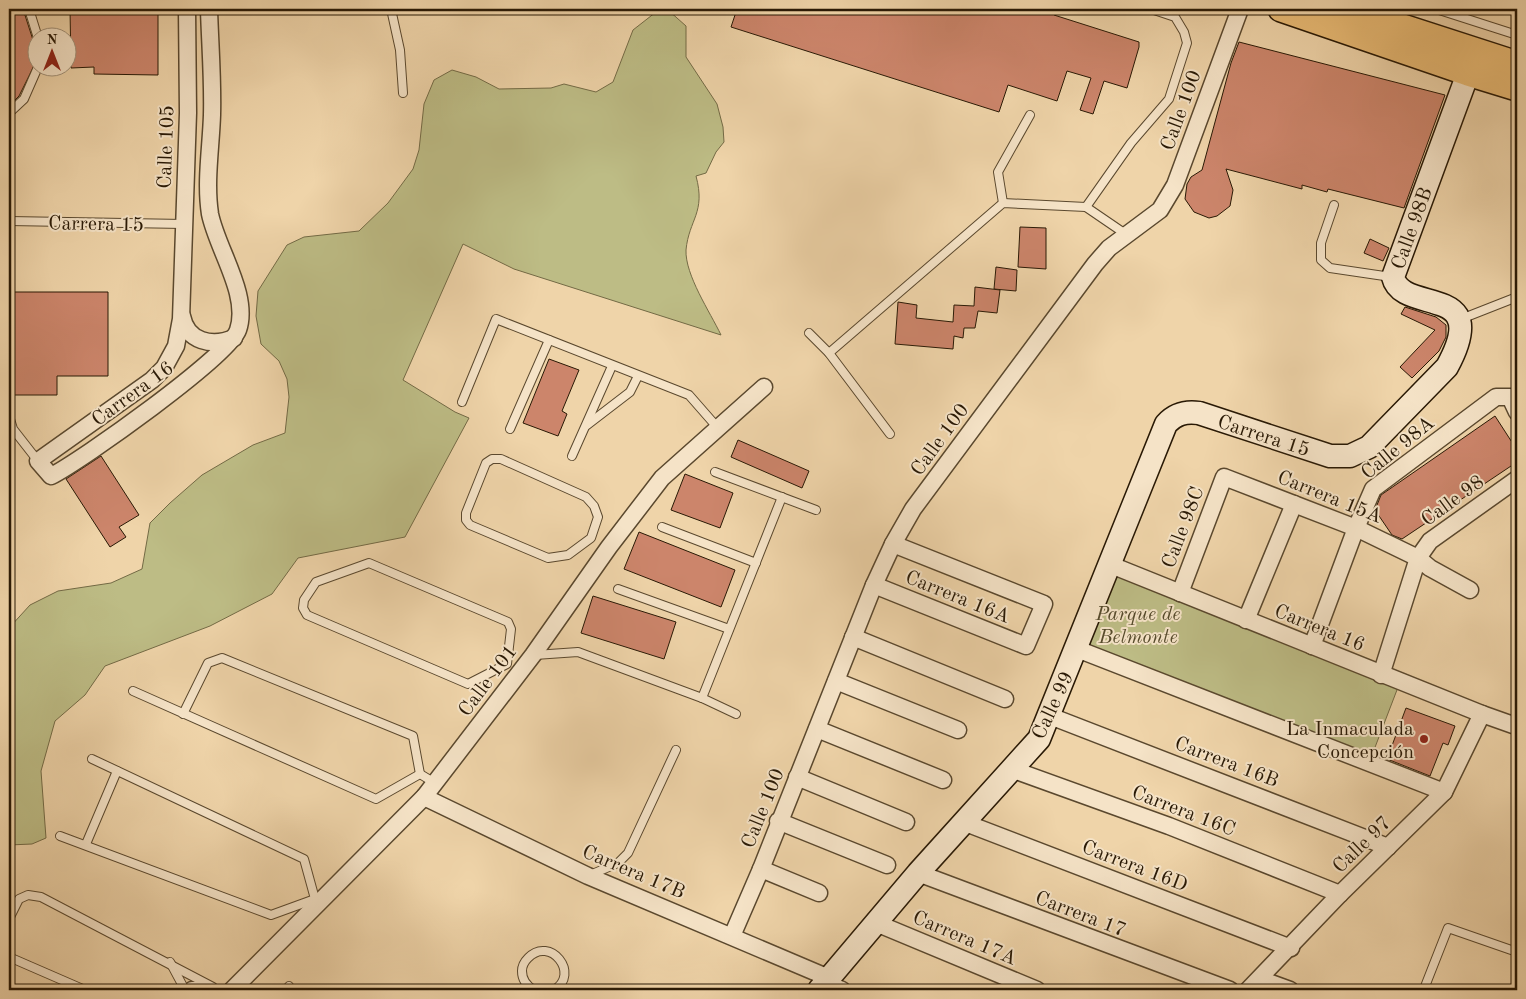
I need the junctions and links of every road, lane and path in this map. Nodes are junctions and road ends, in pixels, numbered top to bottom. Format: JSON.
{"nodes":[{"id":1,"x":29,"y":9,"type":"edge"},
{"id":2,"x":188,"y":9,"type":"edge"},
{"id":3,"x":210,"y":9,"type":"edge"},
{"id":4,"x":391,"y":9,"type":"edge"},
{"id":5,"x":1151,"y":9,"type":"edge"},
{"id":6,"x":1240,"y":9,"type":"edge"},
{"id":7,"x":1281,"y":9,"type":"edge"},
{"id":8,"x":1347,"y":9,"type":"edge"},
{"id":9,"x":1436,"y":9,"type":"edge"},
{"id":10,"x":35,"y":28,"type":"edge"},
{"id":11,"x":1517,"y":35,"type":"edge"},
{"id":12,"x":1472,"y":62,"type":"junction"},
{"id":13,"x":1517,"y":64,"type":"edge"},
{"id":14,"x":33,"y":78,"type":"edge"},
{"id":15,"x":1517,"y":88,"type":"edge"},
{"id":16,"x":403,"y":93,"type":"dead end"},
{"id":17,"x":188,"y":112,"type":"junction"},
{"id":18,"x":9,"y":113,"type":"edge"},
{"id":19,"x":212,"y":113,"type":"junction"},
{"id":20,"x":1030,"y":115,"type":"dead end"},
{"id":21,"x":1003,"y":203,"type":"junction"},
{"id":22,"x":1334,"y":205,"type":"dead end"},
{"id":23,"x":1086,"y":207,"type":"junction"},
{"id":24,"x":9,"y":221,"type":"edge"},
{"id":25,"x":184,"y":224,"type":"junction"},
{"id":26,"x":1126,"y":235,"type":"junction"},
{"id":27,"x":1393,"y":277,"type":"junction"},
{"id":28,"x":1517,"y":297,"type":"edge"},
{"id":29,"x":182,"y":311,"type":"junction"},
{"id":30,"x":1459,"y":319,"type":"junction"},
{"id":31,"x":809,"y":333,"type":"dead end"},
{"id":32,"x":234,"y":338,"type":"junction"},
{"id":33,"x":549,"y":340,"type":"junction"},
{"id":34,"x":176,"y":346,"type":"joint"},
{"id":35,"x":828,"y":353,"type":"junction"},
{"id":36,"x":612,"y":366,"type":"junction"},
{"id":37,"x":638,"y":376,"type":"junction"},
{"id":38,"x":764,"y":387,"type":"dead end"},
{"id":39,"x":462,"y":402,"type":"dead end"},
{"id":40,"x":1514,"y":404,"type":"edge"},
{"id":41,"x":1199,"y":413,"type":"joint"},
{"id":42,"x":9,"y":416,"type":"edge"},
{"id":43,"x":585,"y":426,"type":"junction"},
{"id":44,"x":716,"y":427,"type":"junction"},
{"id":45,"x":510,"y":429,"type":"dead end"},
{"id":46,"x":890,"y":434,"type":"dead end"},
{"id":47,"x":572,"y":456,"type":"dead end"},
{"id":48,"x":38,"y":461,"type":"junction"},
{"id":49,"x":715,"y":472,"type":"dead end"},
{"id":50,"x":1224,"y":476,"type":"joint"},
{"id":51,"x":1517,"y":479,"type":"edge"},
{"id":52,"x":782,"y":498,"type":"junction"},
{"id":53,"x":1294,"y":504,"type":"junction"},
{"id":54,"x":816,"y":510,"type":"dead end"},
{"id":55,"x":662,"y":527,"type":"dead end"},
{"id":56,"x":1356,"y":528,"type":"junction"},
{"id":57,"x":591,"y":538,"type":"junction"},
{"id":58,"x":892,"y":544,"type":"junction"},
{"id":59,"x":609,"y":547,"type":"junction"},
{"id":60,"x":1418,"y":558,"type":"junction"},
{"id":61,"x":756,"y":563,"type":"junction"},
{"id":62,"x":1111,"y":565,"type":"junction"},
{"id":63,"x":874,"y":585,"type":"junction"},
{"id":64,"x":618,"y":589,"type":"dead end"},
{"id":65,"x":1470,"y":590,"type":"dead end"},
{"id":66,"x":1180,"y":593,"type":"junction"},
{"id":67,"x":1246,"y":620,"type":"junction"},
{"id":68,"x":729,"y":629,"type":"junction"},
{"id":69,"x":853,"y":636,"type":"junction"},
{"id":70,"x":1312,"y":646,"type":"junction"},
{"id":71,"x":1077,"y":649,"type":"junction"},
{"id":72,"x":533,"y":655,"type":"junction"},
{"id":73,"x":514,"y":667,"type":"junction"},
{"id":74,"x":1381,"y":674,"type":"junction"},
{"id":75,"x":836,"y":681,"type":"junction"},
{"id":76,"x":133,"y":691,"type":"dead end"},
{"id":77,"x":702,"y":698,"type":"junction"},
{"id":78,"x":1005,"y":699,"type":"dead end"},
{"id":79,"x":182,"y":714,"type":"junction"},
{"id":80,"x":736,"y":714,"type":"dead end"},
{"id":81,"x":1482,"y":714,"type":"junction"},
{"id":82,"x":1050,"y":716,"type":"junction"},
{"id":83,"x":1516,"y":725,"type":"edge"},
{"id":84,"x":816,"y":729,"type":"junction"},
{"id":85,"x":958,"y":730,"type":"dead end"},
{"id":86,"x":676,"y":750,"type":"dead end"},
{"id":87,"x":92,"y":759,"type":"dead end"},
{"id":88,"x":1011,"y":769,"type":"junction"},
{"id":89,"x":117,"y":770,"type":"junction"},
{"id":90,"x":420,"y":774,"type":"junction"},
{"id":91,"x":797,"y":776,"type":"junction"},
{"id":92,"x":943,"y":780,"type":"dead end"},
{"id":93,"x":435,"y":783,"type":"junction"},
{"id":94,"x":1444,"y":792,"type":"junction"},
{"id":95,"x":424,"y":797,"type":"junction"},
{"id":96,"x":778,"y":821,"type":"junction"},
{"id":97,"x":906,"y":822,"type":"dead end"},
{"id":98,"x":964,"y":822,"type":"junction"},
{"id":99,"x":60,"y":836,"type":"dead end"},
{"id":100,"x":86,"y":844,"type":"junction"},
{"id":101,"x":1388,"y":847,"type":"junction"},
{"id":102,"x":886,"y":865,"type":"dead end"},
{"id":103,"x":761,"y":869,"type":"junction"},
{"id":104,"x":918,"y":874,"type":"junction"},
{"id":105,"x":588,"y":876,"type":"junction"},
{"id":106,"x":819,"y":893,"type":"dead end"},
{"id":107,"x":1340,"y":894,"type":"junction"},
{"id":108,"x":317,"y":901,"type":"junction"},
{"id":109,"x":9,"y":919,"type":"edge"},
{"id":110,"x":876,"y":924,"type":"junction"},
{"id":111,"x":732,"y":936,"type":"junction"},
{"id":112,"x":1501,"y":946,"type":"junction"},
{"id":113,"x":1517,"y":946,"type":"edge"},
{"id":114,"x":1291,"y":948,"type":"junction"},
{"id":115,"x":1517,"y":952,"type":"edge"},
{"id":116,"x":9,"y":958,"type":"edge"},
{"id":117,"x":170,"y":962,"type":"junction"},
{"id":118,"x":1254,"y":985,"type":"edge"},
{"id":119,"x":829,"y":986,"type":"edge"},
{"id":120,"x":206,"y":988,"type":"edge"},
{"id":121,"x":85,"y":990,"type":"edge"},
{"id":122,"x":186,"y":990,"type":"edge"},
{"id":123,"x":192,"y":990,"type":"edge"},
{"id":124,"x":232,"y":990,"type":"edge"},
{"id":125,"x":534,"y":990,"type":"edge"},
{"id":126,"x":554,"y":990,"type":"edge"},
{"id":127,"x":1037,"y":990,"type":"edge"},
{"id":128,"x":1230,"y":990,"type":"edge"},
{"id":129,"x":1290,"y":990,"type":"edge"},
{"id":130,"x":1427,"y":990,"type":"edge"}],
"edges":[{"from":1,"to":10,"type":"lane"},
{"from":2,"to":17,"type":"street","name":"Calle 105"},
{"from":3,"to":19,"type":"street"},
{"from":4,"to":16,"type":"lane"},
{"from":5,"to":23,"type":"lane"},
{"from":6,"to":26,"type":"street","name":"Calle 100"},
{"from":7,"to":12,"type":"main road"},
{"from":8,"to":12,"type":"main road"},
{"from":9,"to":11,"type":"lane"},
{"from":12,"to":13,"type":"main road"},
{"from":12,"to":15,"type":"main road"},
{"from":12,"to":27,"type":"street","name":"Calle 98B"},
{"from":14,"to":18,"type":"lane"},
{"from":17,"to":19,"type":"street"},
{"from":17,"to":25,"type":"street","name":"Calle 105"},
{"from":19,"to":32,"type":"street"},
{"from":20,"to":21,"type":"lane"},
{"from":21,"to":23,"type":"lane"},
{"from":21,"to":35,"type":"lane"},
{"from":22,"to":27,"type":"lane"},
{"from":23,"to":26,"type":"lane"},
{"from":24,"to":25,"type":"lane","name":"Carrera 15"},
{"from":25,"to":29,"type":"street","name":"Calle 105"},
{"from":26,"to":58,"type":"street","name":"Calle 100"},
{"from":27,"to":30,"type":"street","name":"Calle 98B"},
{"from":28,"to":30,"type":"lane"},
{"from":29,"to":32,"type":"street"},
{"from":29,"to":34,"type":"street","name":"Calle 105"},
{"from":30,"to":41,"type":"street","name":"Carrera 15"},
{"from":31,"to":35,"type":"lane"},
{"from":32,"to":48,"type":"street","name":"Carrera 16"},
{"from":33,"to":36,"type":"lane"},
{"from":33,"to":39,"type":"lane"},
{"from":33,"to":45,"type":"lane"},
{"from":34,"to":48,"type":"street","name":"Carrera 16"},
{"from":35,"to":46,"type":"lane"},
{"from":36,"to":37,"type":"lane"},
{"from":36,"to":43,"type":"lane"},
{"from":37,"to":43,"type":"lane"},
{"from":37,"to":44,"type":"lane"},
{"from":38,"to":44,"type":"street","name":"Calle 101"},
{"from":40,"to":56,"type":"street","name":"Calle 98A"},
{"from":41,"to":62,"type":"street","name":"Calle 99"},
{"from":42,"to":48,"type":"lane"},
{"from":43,"to":47,"type":"lane"},
{"from":44,"to":59,"type":"street","name":"Calle 101"},
{"from":49,"to":52,"type":"lane"},
{"from":50,"to":53,"type":"street","name":"Carrera 15A"},
{"from":50,"to":66,"type":"street","name":"Calle 98C"},
{"from":51,"to":60,"type":"street","name":"Calle 98"},
{"from":52,"to":54,"type":"lane"},
{"from":52,"to":61,"type":"lane"},
{"from":53,"to":56,"type":"street","name":"Carrera 15A"},
{"from":53,"to":67,"type":"street"},
{"from":55,"to":61,"type":"lane"},
{"from":56,"to":60,"type":"street","name":"Carrera 15A"},
{"from":56,"to":70,"type":"street","name":"Calle 98A"},
{"from":57,"to":57,"type":"lane"},
{"from":57,"to":59,"type":"lane"},
{"from":58,"to":63,"type":"street","name":"Calle 100"},
{"from":58,"to":63,"type":"street","name":"Carrera 16A"},
{"from":59,"to":72,"type":"street","name":"Calle 101"},
{"from":60,"to":65,"type":"street","name":"Carrera 15A"},
{"from":60,"to":74,"type":"street","name":"Calle 98"},
{"from":61,"to":68,"type":"lane"},
{"from":62,"to":66,"type":"street","name":"Carrera 16"},
{"from":62,"to":71,"type":"street","name":"Calle 99"},
{"from":63,"to":69,"type":"street","name":"Calle 100"},
{"from":64,"to":68,"type":"lane"},
{"from":66,"to":67,"type":"street","name":"Carrera 16"},
{"from":67,"to":70,"type":"street","name":"Carrera 16"},
{"from":68,"to":77,"type":"lane"},
{"from":69,"to":75,"type":"street","name":"Calle 100"},
{"from":69,"to":78,"type":"street"},
{"from":70,"to":74,"type":"street","name":"Carrera 16"},
{"from":71,"to":82,"type":"street","name":"Calle 99"},
{"from":71,"to":94,"type":"street"},
{"from":72,"to":73,"type":"street","name":"Calle 101"},
{"from":72,"to":77,"type":"lane"},
{"from":73,"to":73,"type":"lane"},
{"from":73,"to":93,"type":"street","name":"Calle 101"},
{"from":74,"to":81,"type":"street","name":"Carrera 16"},
{"from":75,"to":84,"type":"street","name":"Calle 100"},
{"from":75,"to":85,"type":"street"},
{"from":76,"to":79,"type":"lane"},
{"from":77,"to":80,"type":"lane"},
{"from":79,"to":90,"type":"lane"},
{"from":79,"to":90,"type":"lane"},
{"from":81,"to":83,"type":"street","name":"Carrera 16"},
{"from":81,"to":94,"type":"street","name":"Calle 97"},
{"from":82,"to":88,"type":"street","name":"Calle 99"},
{"from":82,"to":101,"type":"street","name":"Carrera 16B"},
{"from":84,"to":91,"type":"street","name":"Calle 100"},
{"from":84,"to":92,"type":"street"},
{"from":86,"to":105,"type":"lane"},
{"from":87,"to":89,"type":"lane"},
{"from":88,"to":98,"type":"street","name":"Calle 99"},
{"from":88,"to":107,"type":"street","name":"Carrera 16C"},
{"from":89,"to":100,"type":"lane"},
{"from":89,"to":108,"type":"lane"},
{"from":90,"to":93,"type":"lane"},
{"from":91,"to":96,"type":"street","name":"Calle 100"},
{"from":91,"to":97,"type":"street"},
{"from":93,"to":95,"type":"street","name":"Calle 101"},
{"from":94,"to":101,"type":"street","name":"Calle 97"},
{"from":95,"to":105,"type":"street","name":"Carrera 17B"},
{"from":95,"to":108,"type":"street","name":"Calle 101"},
{"from":96,"to":102,"type":"street"},
{"from":96,"to":103,"type":"street","name":"Calle 100"},
{"from":98,"to":104,"type":"street","name":"Calle 99"},
{"from":98,"to":114,"type":"street","name":"Carrera 16D"},
{"from":99,"to":100,"type":"lane"},
{"from":100,"to":108,"type":"lane"},
{"from":101,"to":107,"type":"street","name":"Calle 97"},
{"from":103,"to":106,"type":"street"},
{"from":103,"to":111,"type":"street","name":"Calle 100"},
{"from":104,"to":110,"type":"street","name":"Calle 99"},
{"from":104,"to":128,"type":"street","name":"Carrera 17"},
{"from":105,"to":111,"type":"street","name":"Carrera 17B"},
{"from":107,"to":114,"type":"street","name":"Calle 97"},
{"from":108,"to":124,"type":"street","name":"Calle 101"},
{"from":109,"to":117,"type":"lane"},
{"from":110,"to":119,"type":"street","name":"Calle 99"},
{"from":110,"to":127,"type":"street","name":"Carrera 17A"},
{"from":111,"to":119,"type":"street","name":"Carrera 17B"},
{"from":112,"to":113,"type":"lane"},
{"from":112,"to":115,"type":"lane"},
{"from":112,"to":130,"type":"lane"},
{"from":114,"to":118,"type":"street","name":"Calle 97"},
{"from":116,"to":121,"type":"lane"},
{"from":117,"to":120,"type":"lane"},
{"from":117,"to":122,"type":"lane"},
{"from":118,"to":129,"type":"street"},
{"from":120,"to":123,"type":"street"},
{"from":125,"to":126,"type":"lane"}]}
